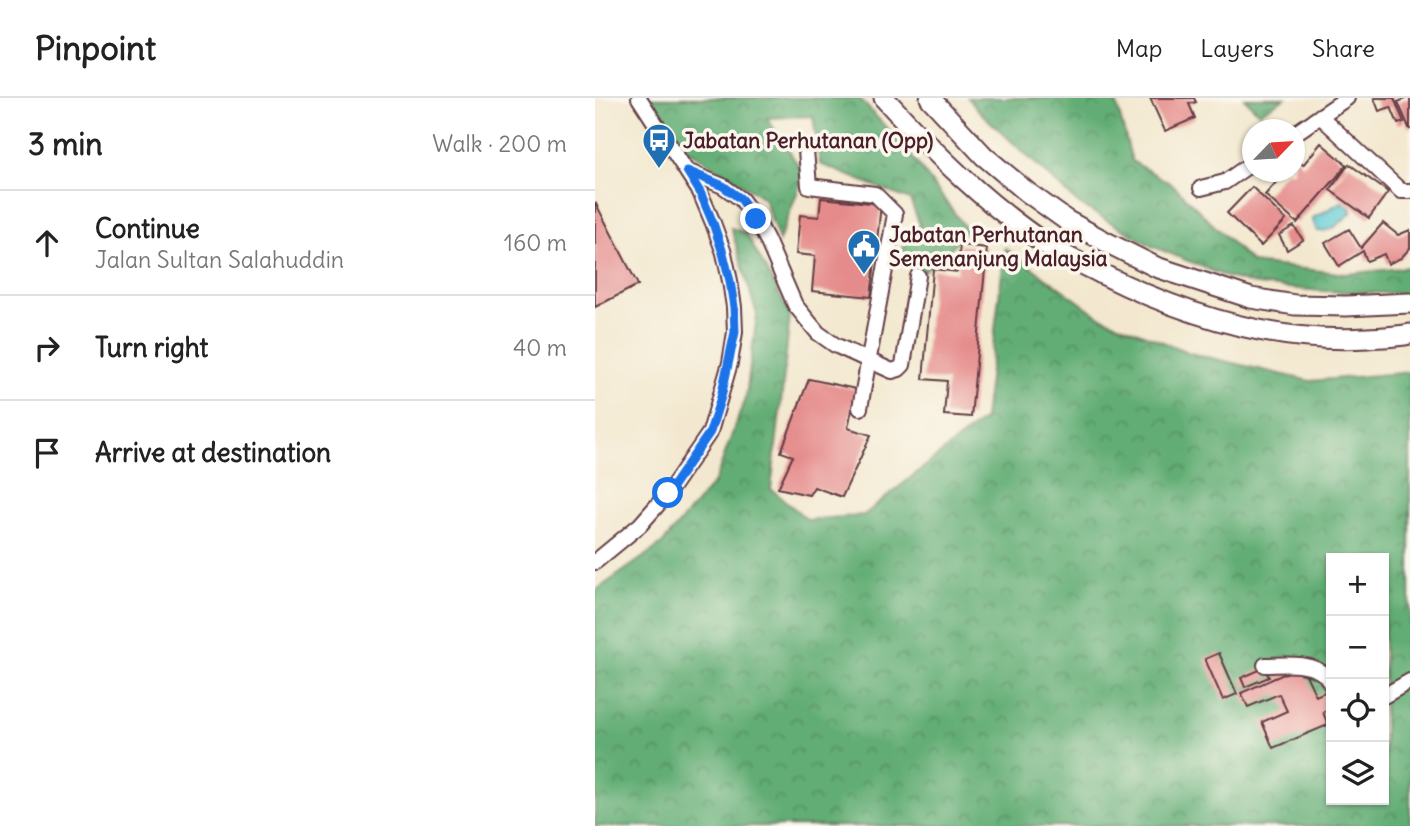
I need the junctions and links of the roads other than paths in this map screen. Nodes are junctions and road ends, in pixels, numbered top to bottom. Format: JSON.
{"nodes":[{"id":1,"x":639,"y":98,"type":"edge"},
{"id":2,"x":884,"y":98,"type":"edge"},
{"id":3,"x":930,"y":98,"type":"edge"},
{"id":4,"x":938,"y":98,"type":"edge"},
{"id":5,"x":1347,"y":98,"type":"edge"},
{"id":6,"x":1320,"y":116,"type":"junction"},
{"id":7,"x":1305,"y":126,"type":"edge"},
{"id":8,"x":806,"y":150,"type":"dead end"},
{"id":9,"x":984,"y":156,"type":"junction"},
{"id":10,"x":1242,"y":170,"type":"edge"},
{"id":11,"x":687,"y":171,"type":"junction"},
{"id":12,"x":1201,"y":188,"type":"dead end"},
{"id":13,"x":1410,"y":191,"type":"edge"},
{"id":14,"x":918,"y":276,"type":"dead end"},
{"id":15,"x":1410,"y":303,"type":"edge"},
{"id":16,"x":1410,"y":334,"type":"edge"},
{"id":17,"x":869,"y":360,"type":"junction"},
{"id":18,"x":860,"y":408,"type":"dead end"},
{"id":19,"x":595,"y":562,"type":"edge"},
{"id":20,"x":1265,"y":665,"type":"dead end"},
{"id":21,"x":1328,"y":679,"type":"edge"},
{"id":22,"x":1410,"y":681,"type":"edge"},
{"id":23,"x":1389,"y":693,"type":"edge"}],
"edges":[{"from":1,"to":11,"type":"street"},
{"from":2,"to":16,"type":"main road"},
{"from":3,"to":9,"type":"main road"},
{"from":4,"to":9,"type":"main road"},
{"from":5,"to":6,"type":"street"},
{"from":6,"to":7,"type":"street"},
{"from":6,"to":13,"type":"street"},
{"from":8,"to":17,"type":"street"},
{"from":9,"to":15,"type":"main road"},
{"from":10,"to":12,"type":"street"},
{"from":11,"to":17,"type":"street"},
{"from":11,"to":19,"type":"street"},
{"from":14,"to":17,"type":"street"},
{"from":17,"to":18,"type":"street"},
{"from":20,"to":21,"type":"street"},
{"from":22,"to":23,"type":"street"}]}
